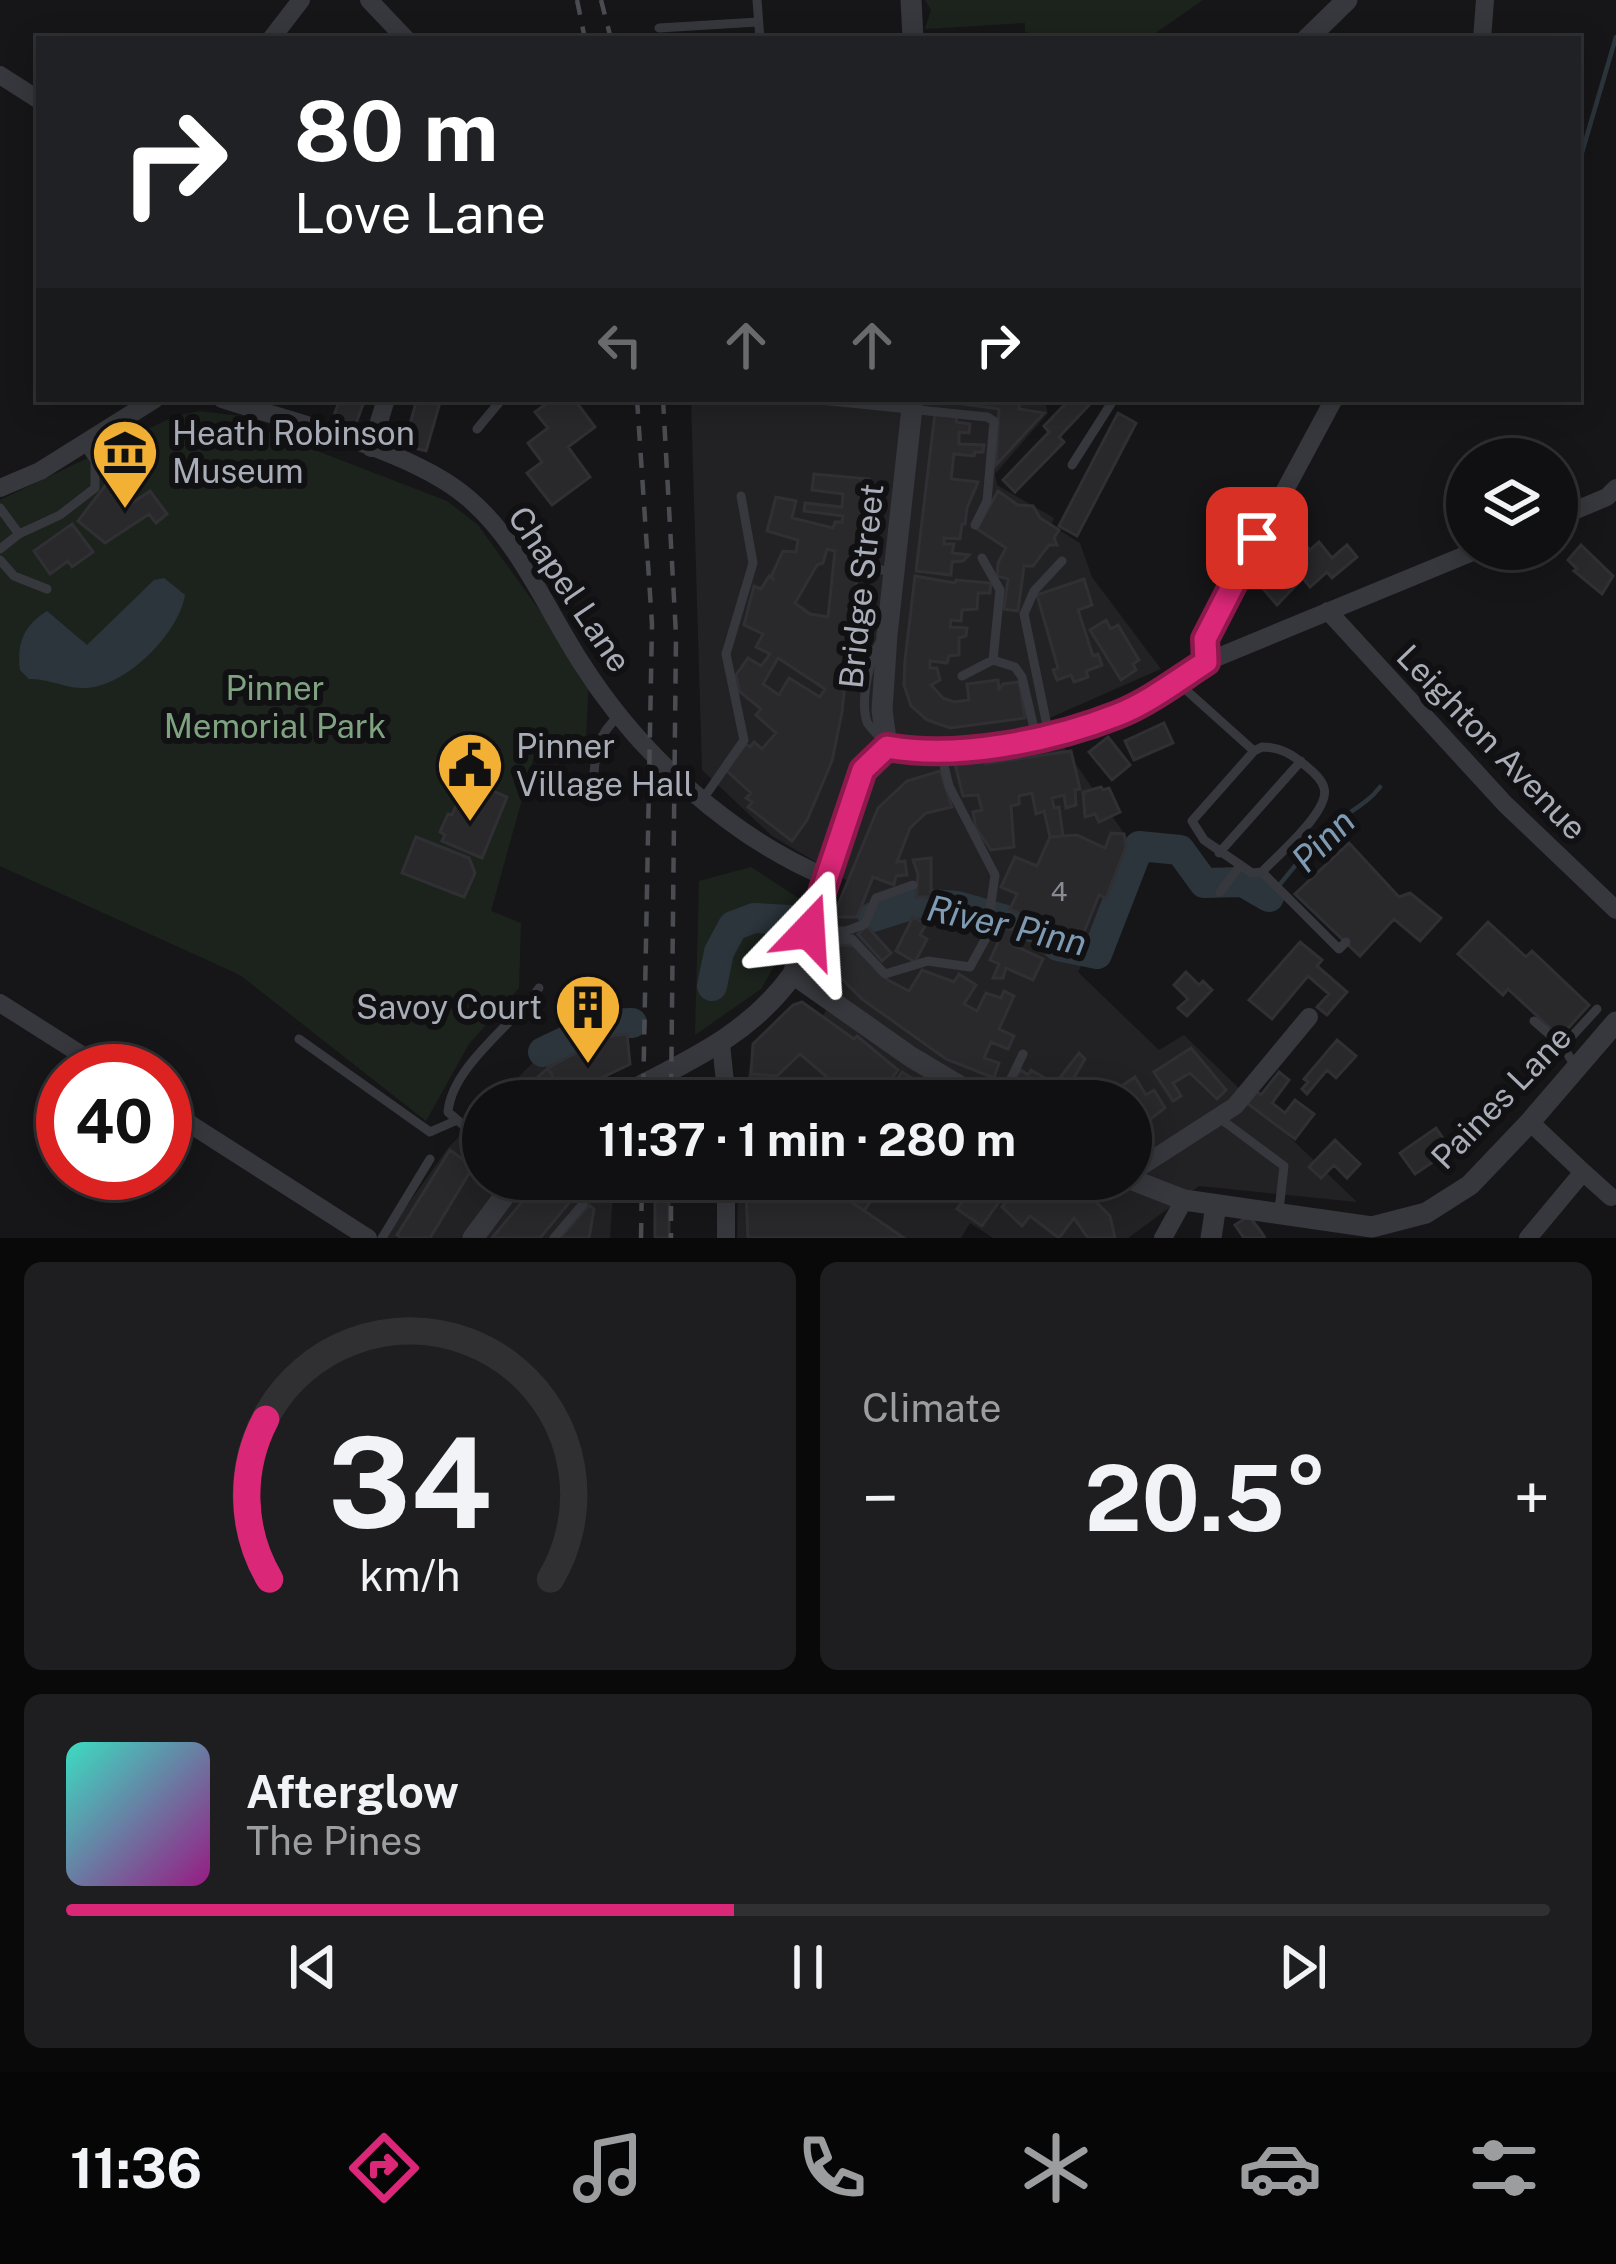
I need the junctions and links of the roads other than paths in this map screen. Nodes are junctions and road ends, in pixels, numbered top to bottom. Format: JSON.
{"nodes":[{"id":1,"x":301,"y":0,"type":"edge"},
{"id":2,"x":369,"y":0,"type":"edge"},
{"id":3,"x":757,"y":0,"type":"edge"},
{"id":4,"x":910,"y":0,"type":"edge"},
{"id":5,"x":1347,"y":0,"type":"edge"},
{"id":6,"x":1485,"y":0,"type":"edge"},
{"id":7,"x":758,"y":22,"type":"junction"},
{"id":8,"x":659,"y":28,"type":"dead end"},
{"id":9,"x":273,"y":36,"type":"edge"},
{"id":10,"x":403,"y":36,"type":"edge"},
{"id":11,"x":760,"y":36,"type":"edge"},
{"id":12,"x":914,"y":36,"type":"edge"},
{"id":13,"x":1310,"y":36,"type":"edge"},
{"id":14,"x":1482,"y":36,"type":"edge"},
{"id":15,"x":0,"y":75,"type":"edge"},
{"id":16,"x":36,"y":98,"type":"edge"},
{"id":17,"x":150,"y":402,"type":"edge"},
{"id":18,"x":231,"y":402,"type":"edge"},
{"id":19,"x":385,"y":402,"type":"edge"},
{"id":20,"x":499,"y":402,"type":"edge"},
{"id":21,"x":867,"y":402,"type":"edge"},
{"id":22,"x":1112,"y":402,"type":"edge"},
{"id":23,"x":1332,"y":402,"type":"edge"},
{"id":24,"x":913,"y":404,"type":"edge"},
{"id":25,"x":476,"y":429,"type":"dead end"},
{"id":26,"x":83,"y":444,"type":"junction"},
{"id":27,"x":371,"y":448,"type":"junction"},
{"id":28,"x":1072,"y":465,"type":"dead end"},
{"id":29,"x":0,"y":488,"type":"edge"},
{"id":30,"x":1616,"y":488,"type":"edge"},
{"id":31,"x":741,"y":496,"type":"dead end"},
{"id":32,"x":0,"y":508,"type":"edge"},
{"id":33,"x":1578,"y":509,"type":"edge"},
{"id":34,"x":975,"y":525,"type":"dead end"},
{"id":35,"x":19,"y":534,"type":"junction"},
{"id":36,"x":0,"y":549,"type":"edge"},
{"id":37,"x":982,"y":558,"type":"dead end"},
{"id":38,"x":0,"y":560,"type":"edge"},
{"id":39,"x":1062,"y":561,"type":"dead end"},
{"id":40,"x":1446,"y":563,"type":"edge"},
{"id":41,"x":858,"y":564,"type":"dead end"},
{"id":42,"x":894,"y":573,"type":"junction"},
{"id":43,"x":47,"y":589,"type":"dead end"},
{"id":44,"x":1328,"y":611,"type":"junction"},
{"id":45,"x":993,"y":660,"type":"junction"},
{"id":46,"x":1206,"y":662,"type":"junction"},
{"id":47,"x":962,"y":676,"type":"dead end"},
{"id":48,"x":1177,"y":681,"type":"junction"},
{"id":49,"x":620,"y":715,"type":"junction"},
{"id":50,"x":761,"y":736,"type":"dead end"},
{"id":51,"x":1042,"y":736,"type":"junction"},
{"id":52,"x":744,"y":740,"type":"junction"},
{"id":53,"x":887,"y":747,"type":"junction"},
{"id":54,"x":1254,"y":751,"type":"junction"},
{"id":55,"x":941,"y":753,"type":"junction"},
{"id":56,"x":1301,"y":761,"type":"junction"},
{"id":57,"x":592,"y":789,"type":"dead end"},
{"id":58,"x":703,"y":799,"type":"junction"},
{"id":59,"x":1220,"y":853,"type":"junction"},
{"id":60,"x":1236,"y":870,"type":"junction"},
{"id":61,"x":1265,"y":875,"type":"junction"},
{"id":62,"x":829,"y":878,"type":"junction"},
{"id":63,"x":913,"y":885,"type":"dead end"},
{"id":64,"x":1220,"y":892,"type":"dead end"},
{"id":65,"x":1616,"y":910,"type":"edge"},
{"id":66,"x":806,"y":938,"type":"junction"},
{"id":67,"x":1346,"y":942,"type":"dead end"},
{"id":68,"x":793,"y":974,"type":"junction"},
{"id":69,"x":539,"y":988,"type":"dead end"},
{"id":70,"x":0,"y":1003,"type":"edge"},
{"id":71,"x":1607,"y":1015,"type":"edge"},
{"id":72,"x":1309,"y":1017,"type":"dead end"},
{"id":73,"x":1534,"y":1021,"type":"dead end"},
{"id":74,"x":299,"y":1039,"type":"dead end"},
{"id":75,"x":65,"y":1044,"type":"edge"},
{"id":76,"x":721,"y":1044,"type":"junction"},
{"id":77,"x":1563,"y":1046,"type":"junction"},
{"id":78,"x":1024,"y":1054,"type":"dead end"},
{"id":79,"x":1576,"y":1068,"type":"junction"},
{"id":80,"x":652,"y":1080,"type":"edge"},
{"id":81,"x":725,"y":1080,"type":"edge"},
{"id":82,"x":950,"y":1080,"type":"edge"},
{"id":83,"x":1011,"y":1080,"type":"edge"},
{"id":84,"x":1218,"y":1117,"type":"junction"},
{"id":85,"x":455,"y":1120,"type":"junction"},
{"id":86,"x":1530,"y":1122,"type":"junction"},
{"id":87,"x":192,"y":1125,"type":"edge"},
{"id":88,"x":462,"y":1126,"type":"edge"},
{"id":89,"x":430,"y":1159,"type":"dead end"},
{"id":90,"x":1152,"y":1161,"type":"edge"},
{"id":91,"x":1583,"y":1172,"type":"junction"},
{"id":92,"x":1152,"y":1186,"type":"edge"},
{"id":93,"x":1611,"y":1197,"type":"dead end"},
{"id":94,"x":501,"y":1200,"type":"edge"},
{"id":95,"x":726,"y":1200,"type":"edge"},
{"id":96,"x":1184,"y":1200,"type":"junction"},
{"id":97,"x":583,"y":1204,"type":"dead end"},
{"id":98,"x":1216,"y":1205,"type":"junction"},
{"id":99,"x":1279,"y":1214,"type":"junction"},
{"id":100,"x":1531,"y":1237,"type":"edge"},
{"id":101,"x":368,"y":1238,"type":"edge"},
{"id":102,"x":382,"y":1238,"type":"edge"},
{"id":103,"x":473,"y":1238,"type":"edge"},
{"id":104,"x":554,"y":1238,"type":"edge"},
{"id":105,"x":726,"y":1238,"type":"edge"},
{"id":106,"x":1163,"y":1238,"type":"edge"},
{"id":107,"x":1211,"y":1238,"type":"edge"}],
"edges":[{"from":1,"to":9,"type":"street"},
{"from":2,"to":10,"type":"street"},
{"from":3,"to":7,"type":"lane"},
{"from":4,"to":12,"type":"street"},
{"from":5,"to":13,"type":"street"},
{"from":6,"to":14,"type":"street"},
{"from":7,"to":8,"type":"lane"},
{"from":7,"to":11,"type":"lane"},
{"from":15,"to":16,"type":"street"},
{"from":17,"to":26,"type":"street"},
{"from":18,"to":27,"type":"street","name":"Chapel Lane"},
{"from":19,"to":27,"type":"street"},
{"from":20,"to":25,"type":"lane"},
{"from":21,"to":24,"type":"lane"},
{"from":22,"to":28,"type":"lane"},
{"from":23,"to":46,"type":"street"},
{"from":24,"to":34,"type":"lane"},
{"from":24,"to":42,"type":"street","name":"Bridge Street"},
{"from":26,"to":29,"type":"street"},
{"from":26,"to":35,"type":"lane"},
{"from":27,"to":49,"type":"street","name":"Chapel Lane"},
{"from":30,"to":33,"type":"street"},
{"from":31,"to":52,"type":"lane"},
{"from":32,"to":35,"type":"lane"},
{"from":35,"to":36,"type":"lane"},
{"from":37,"to":45,"type":"lane"},
{"from":38,"to":43,"type":"lane"},
{"from":39,"to":51,"type":"lane"},
{"from":40,"to":44,"type":"street"},
{"from":41,"to":42,"type":"lane"},
{"from":42,"to":53,"type":"street","name":"Bridge Street"},
{"from":44,"to":46,"type":"street"},
{"from":44,"to":65,"type":"street","name":"Leighton Avenue"},
{"from":45,"to":47,"type":"lane"},
{"from":45,"to":51,"type":"lane"},
{"from":46,"to":48,"type":"street"},
{"from":48,"to":51,"type":"street"},
{"from":48,"to":54,"type":"lane"},
{"from":49,"to":57,"type":"lane"},
{"from":49,"to":58,"type":"street","name":"Chapel Lane"},
{"from":50,"to":52,"type":"lane"},
{"from":51,"to":55,"type":"street"},
{"from":52,"to":58,"type":"lane"},
{"from":53,"to":55,"type":"street"},
{"from":53,"to":62,"type":"street"},
{"from":54,"to":56,"type":"lane"},
{"from":54,"to":59,"type":"lane"},
{"from":55,"to":66,"type":"lane"},
{"from":56,"to":59,"type":"lane"},
{"from":56,"to":61,"type":"lane"},
{"from":58,"to":62,"type":"street","name":"Chapel Lane"},
{"from":59,"to":60,"type":"lane"},
{"from":60,"to":61,"type":"lane"},
{"from":60,"to":64,"type":"lane"},
{"from":61,"to":67,"type":"lane"},
{"from":62,"to":66,"type":"street"},
{"from":63,"to":66,"type":"lane"},
{"from":66,"to":68,"type":"street"},
{"from":68,"to":76,"type":"street"},
{"from":68,"to":82,"type":"street"},
{"from":69,"to":85,"type":"lane"},
{"from":70,"to":75,"type":"street"},
{"from":71,"to":77,"type":"lane"},
{"from":71,"to":79,"type":"street","name":"Paines Lane"},
{"from":72,"to":84,"type":"street"},
{"from":73,"to":77,"type":"lane"},
{"from":74,"to":85,"type":"lane"},
{"from":76,"to":80,"type":"street"},
{"from":76,"to":81,"type":"street"},
{"from":77,"to":79,"type":"lane"},
{"from":78,"to":83,"type":"lane"},
{"from":79,"to":86,"type":"street","name":"Paines Lane"},
{"from":84,"to":90,"type":"street"},
{"from":84,"to":99,"type":"lane"},
{"from":85,"to":88,"type":"lane"},
{"from":86,"to":91,"type":"street"},
{"from":86,"to":99,"type":"street","name":"Paines Lane"},
{"from":87,"to":101,"type":"street"},
{"from":89,"to":102,"type":"lane"},
{"from":91,"to":93,"type":"street"},
{"from":91,"to":100,"type":"street"},
{"from":92,"to":96,"type":"street","name":"Paines Lane"},
{"from":94,"to":103,"type":"street"},
{"from":95,"to":105,"type":"street"},
{"from":96,"to":98,"type":"street","name":"Paines Lane"},
{"from":96,"to":106,"type":"street"},
{"from":97,"to":104,"type":"lane"},
{"from":98,"to":99,"type":"street","name":"Paines Lane"},
{"from":98,"to":107,"type":"street"}]}
